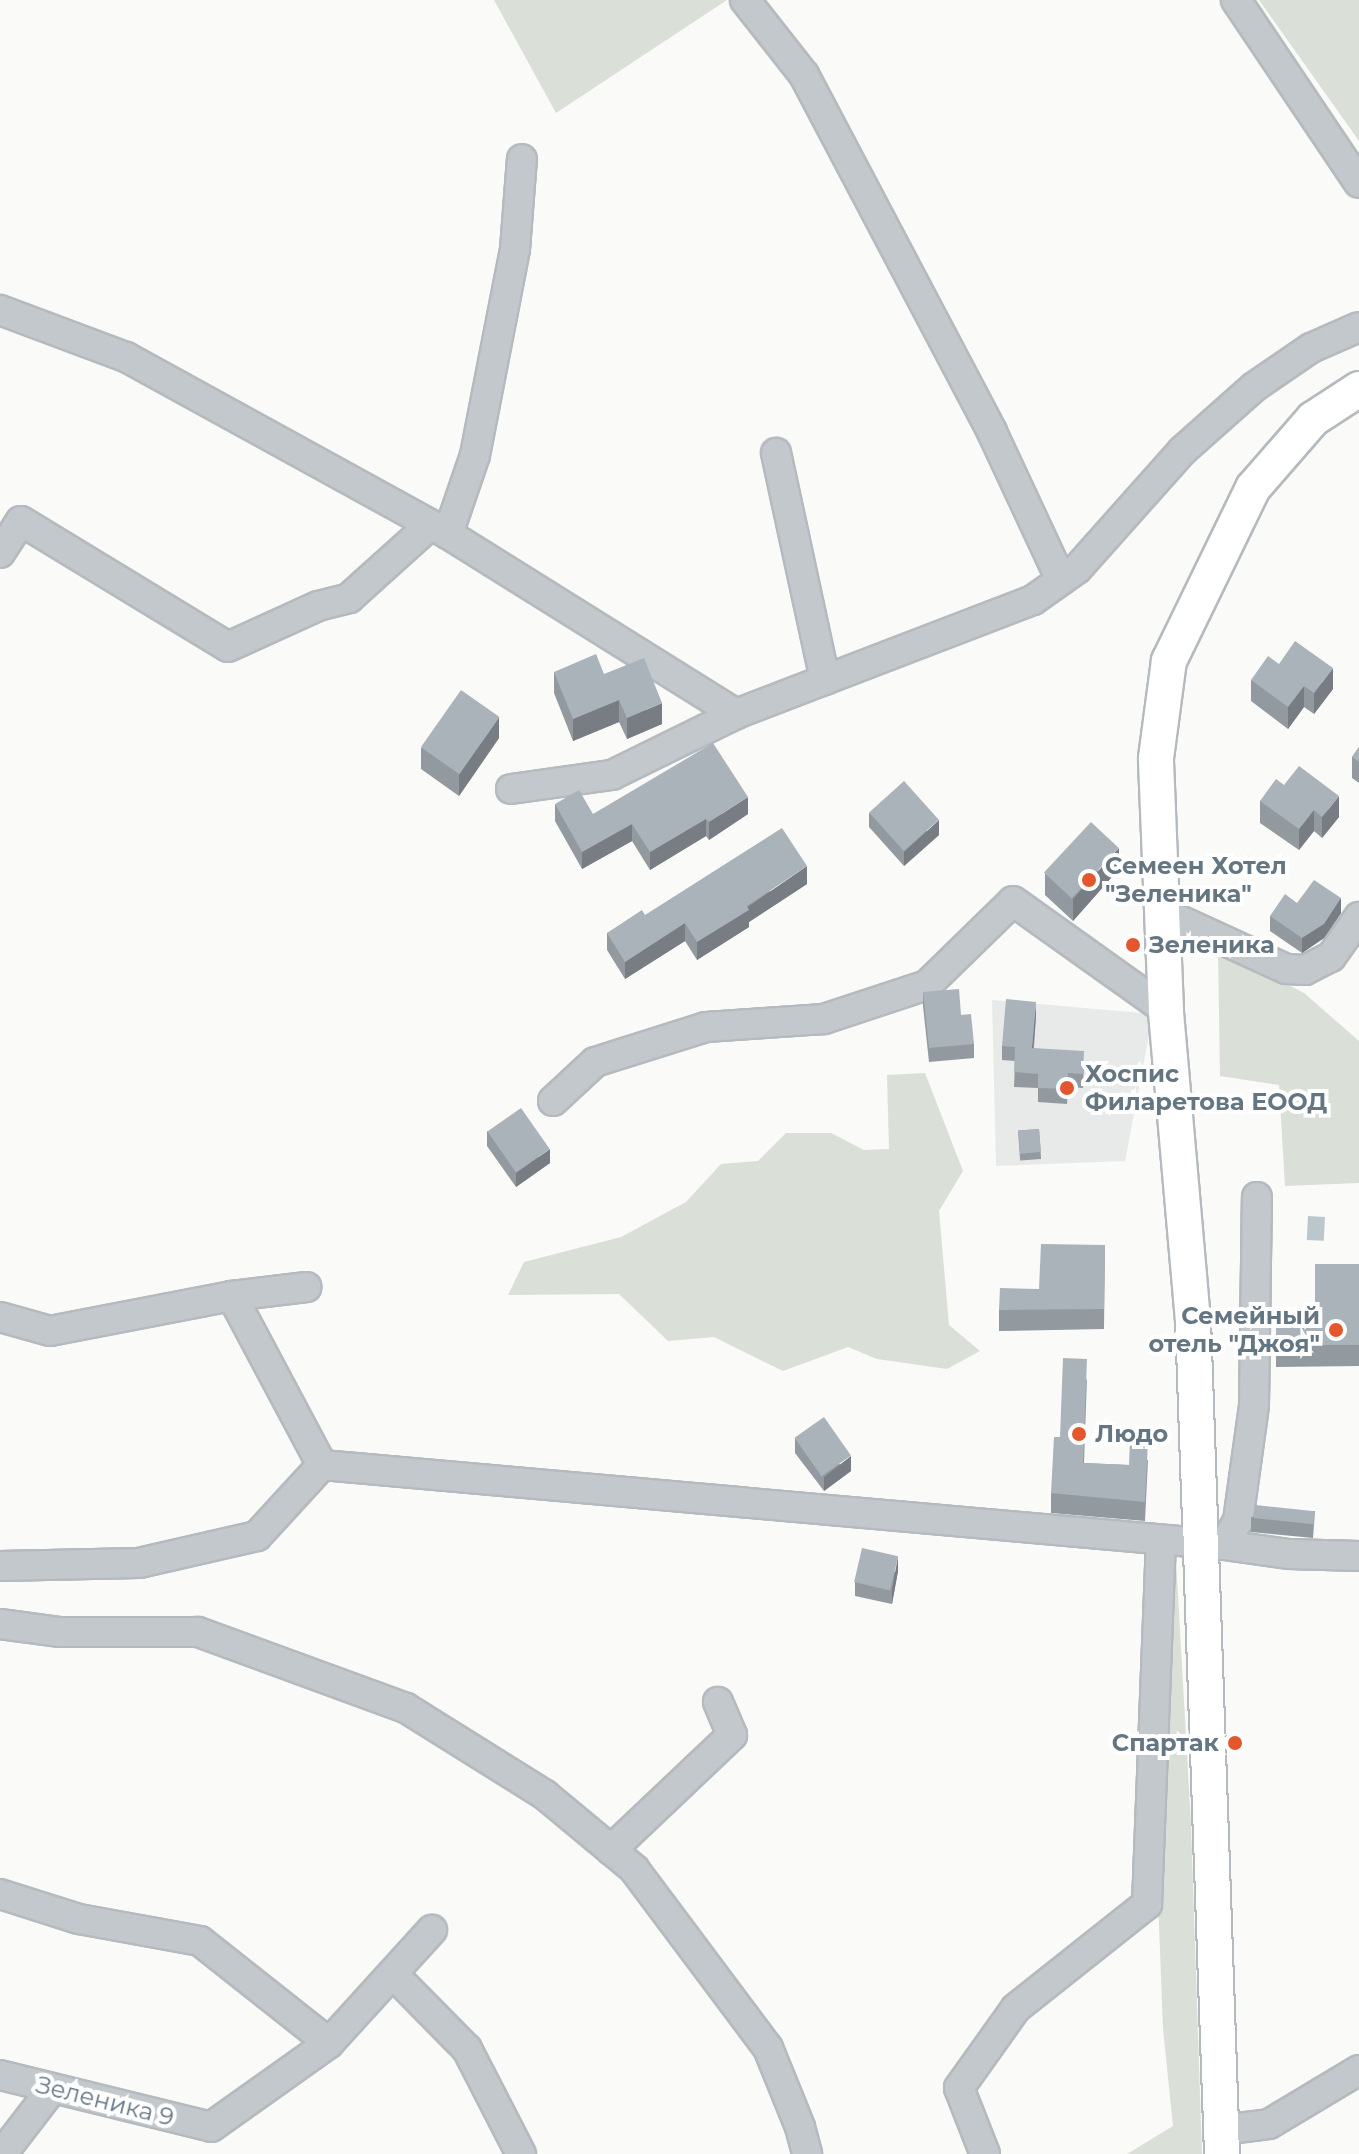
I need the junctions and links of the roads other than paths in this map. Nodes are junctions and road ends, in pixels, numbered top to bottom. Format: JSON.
{"nodes":[{"id":1,"x":745,"y":0,"type":"edge"},
{"id":2,"x":1236,"y":0,"type":"edge"},
{"id":3,"x":522,"y":159,"type":"dead end"},
{"id":4,"x":1359,"y":183,"type":"edge"},
{"id":5,"x":0,"y":310,"type":"edge"},
{"id":6,"x":1359,"y":327,"type":"edge"},
{"id":7,"x":1359,"y":389,"type":"edge"},
{"id":8,"x":776,"y":453,"type":"dead end"},
{"id":9,"x":439,"y":530,"type":"junction"},
{"id":10,"x":0,"y":553,"type":"edge"},
{"id":11,"x":1061,"y":580,"type":"junction"},
{"id":12,"x":825,"y":680,"type":"junction"},
{"id":13,"x":736,"y":714,"type":"junction"},
{"id":14,"x":511,"y":789,"type":"dead end"},
{"id":15,"x":1162,"y":912,"type":"junction"},
{"id":16,"x":1359,"y":917,"type":"edge"},
{"id":17,"x":1166,"y":1010,"type":"junction"},
{"id":18,"x":553,"y":1101,"type":"dead end"},
{"id":19,"x":1257,"y":1197,"type":"dead end"},
{"id":20,"x":306,"y":1287,"type":"dead end"},
{"id":21,"x":232,"y":1296,"type":"junction"},
{"id":22,"x":0,"y":1317,"type":"edge"},
{"id":23,"x":322,"y":1465,"type":"junction"},
{"id":24,"x":1161,"y":1540,"type":"junction"},
{"id":25,"x":1213,"y":1544,"type":"junction"},
{"id":26,"x":1359,"y":1556,"type":"edge"},
{"id":27,"x":0,"y":1566,"type":"edge"},
{"id":28,"x":0,"y":1624,"type":"edge"},
{"id":29,"x":718,"y":1702,"type":"dead end"},
{"id":30,"x":611,"y":1850,"type":"junction"},
{"id":31,"x":0,"y":1894,"type":"edge"},
{"id":32,"x":432,"y":1930,"type":"dead end"},
{"id":33,"x":394,"y":1975,"type":"junction"},
{"id":34,"x":329,"y":2043,"type":"junction"},
{"id":35,"x":1359,"y":2070,"type":"edge"},
{"id":36,"x":0,"y":2075,"type":"edge"},
{"id":37,"x":52,"y":2089,"type":"junction"},
{"id":38,"x":1222,"y":2142,"type":"edge"},
{"id":39,"x":2,"y":2154,"type":"edge"},
{"id":40,"x":521,"y":2154,"type":"edge"},
{"id":41,"x":807,"y":2154,"type":"edge"},
{"id":42,"x":985,"y":2154,"type":"edge"}],
"edges":[{"from":1,"to":11,"type":"street"},
{"from":2,"to":4,"type":"street"},
{"from":3,"to":9,"type":"street"},
{"from":5,"to":9,"type":"street"},
{"from":6,"to":11,"type":"street"},
{"from":7,"to":15,"type":"main road"},
{"from":8,"to":12,"type":"street"},
{"from":9,"to":10,"type":"street"},
{"from":9,"to":13,"type":"street"},
{"from":11,"to":12,"type":"street"},
{"from":12,"to":13,"type":"street"},
{"from":13,"to":14,"type":"street"},
{"from":15,"to":16,"type":"street"},
{"from":15,"to":17,"type":"main road"},
{"from":17,"to":18,"type":"street"},
{"from":17,"to":25,"type":"main road"},
{"from":19,"to":25,"type":"street"},
{"from":20,"to":21,"type":"street"},
{"from":21,"to":22,"type":"street"},
{"from":21,"to":23,"type":"street"},
{"from":23,"to":24,"type":"street"},
{"from":23,"to":27,"type":"street"},
{"from":24,"to":25,"type":"street"},
{"from":24,"to":42,"type":"street"},
{"from":25,"to":26,"type":"street"},
{"from":25,"to":38,"type":"main road"},
{"from":28,"to":30,"type":"street"},
{"from":29,"to":30,"type":"street"},
{"from":30,"to":41,"type":"street"},
{"from":31,"to":34,"type":"street"},
{"from":32,"to":33,"type":"street"},
{"from":33,"to":34,"type":"street"},
{"from":33,"to":40,"type":"street"},
{"from":34,"to":37,"type":"street","name":"Зеленика 9"},
{"from":35,"to":38,"type":"street"},
{"from":36,"to":37,"type":"street","name":"Зеленика 9"},
{"from":37,"to":39,"type":"street"}]}
